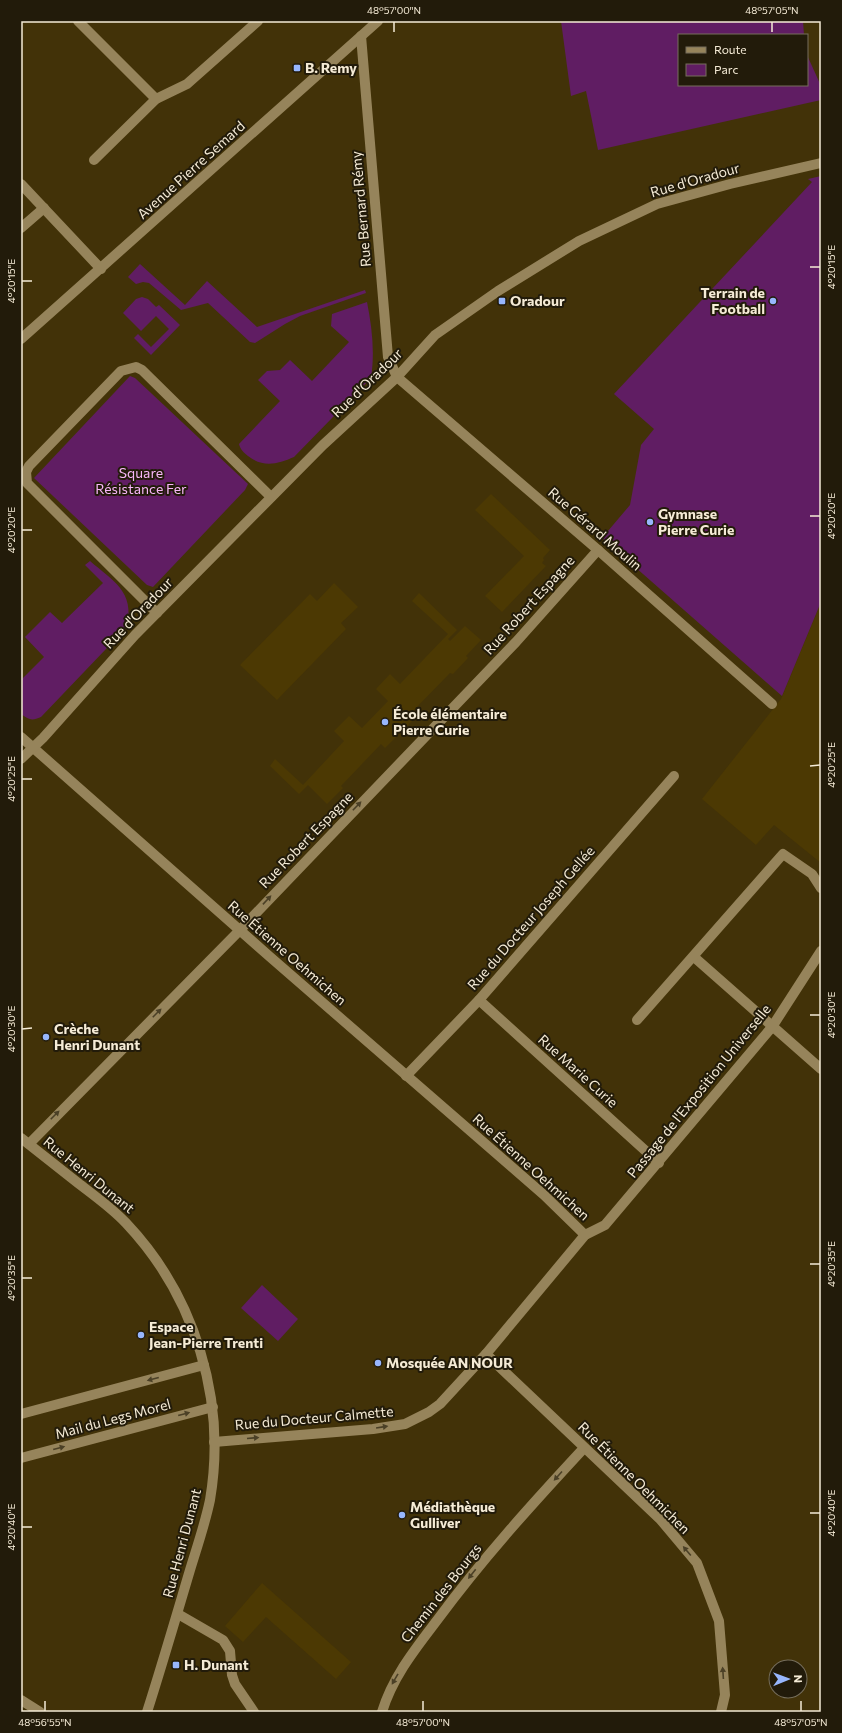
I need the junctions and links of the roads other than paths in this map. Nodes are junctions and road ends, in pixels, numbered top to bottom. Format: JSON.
{"nodes":[{"id":1,"x":78,"y":21,"type":"edge"},
{"id":2,"x":258,"y":21,"type":"edge"},
{"id":3,"x":378,"y":21,"type":"edge"},
{"id":4,"x":362,"y":36,"type":"junction"},
{"id":5,"x":156,"y":99,"type":"junction"},
{"id":6,"x":94,"y":160,"type":"dead end"},
{"id":7,"x":821,"y":163,"type":"edge"},
{"id":8,"x":21,"y":184,"type":"edge"},
{"id":9,"x":44,"y":208,"type":"junction"},
{"id":10,"x":21,"y":228,"type":"edge"},
{"id":11,"x":101,"y":269,"type":"junction"},
{"id":12,"x":21,"y":339,"type":"edge"},
{"id":13,"x":397,"y":377,"type":"junction"},
{"id":14,"x":271,"y":497,"type":"junction"},
{"id":15,"x":598,"y":550,"type":"junction"},
{"id":16,"x":157,"y":613,"type":"junction"},
{"id":17,"x":772,"y":704,"type":"dead end"},
{"id":18,"x":21,"y":737,"type":"edge"},
{"id":19,"x":33,"y":748,"type":"junction"},
{"id":20,"x":21,"y":759,"type":"edge"},
{"id":21,"x":674,"y":776,"type":"dead end"},
{"id":22,"x":821,"y":888,"type":"edge"},
{"id":23,"x":240,"y":930,"type":"junction"},
{"id":24,"x":821,"y":951,"type":"edge"},
{"id":25,"x":694,"y":957,"type":"junction"},
{"id":26,"x":478,"y":1000,"type":"junction"},
{"id":27,"x":637,"y":1020,"type":"dead end"},
{"id":28,"x":772,"y":1027,"type":"junction"},
{"id":29,"x":821,"y":1069,"type":"edge"},
{"id":30,"x":406,"y":1076,"type":"junction"},
{"id":31,"x":25,"y":1141,"type":"edge"},
{"id":32,"x":659,"y":1163,"type":"junction"},
{"id":33,"x":584,"y":1235,"type":"junction"},
{"id":34,"x":486,"y":1354,"type":"junction"},
{"id":35,"x":204,"y":1365,"type":"junction"},
{"id":36,"x":213,"y":1407,"type":"junction"},
{"id":37,"x":21,"y":1414,"type":"edge"},
{"id":38,"x":214,"y":1442,"type":"junction"},
{"id":39,"x":584,"y":1448,"type":"junction"},
{"id":40,"x":21,"y":1458,"type":"edge"},
{"id":41,"x":178,"y":1614,"type":"junction"},
{"id":42,"x":21,"y":1700,"type":"edge"},
{"id":43,"x":40,"y":1712,"type":"edge"},
{"id":44,"x":147,"y":1712,"type":"edge"},
{"id":45,"x":254,"y":1712,"type":"edge"},
{"id":46,"x":382,"y":1712,"type":"edge"},
{"id":47,"x":721,"y":1712,"type":"edge"}],
"edges":[{"from":1,"to":5,"type":"street"},
{"from":2,"to":5,"type":"street"},
{"from":3,"to":4,"type":"street","name":"Avenue Pierre Semard"},
{"from":4,"to":11,"type":"street","name":"Avenue Pierre Semard"},
{"from":4,"to":13,"type":"street","name":"Rue Bernard Rémy"},
{"from":5,"to":6,"type":"street"},
{"from":7,"to":13,"type":"street","name":"Rue d'Oradour"},
{"from":8,"to":9,"type":"street"},
{"from":9,"to":10,"type":"street"},
{"from":9,"to":11,"type":"street"},
{"from":11,"to":12,"type":"street","name":"Avenue Pierre Semard"},
{"from":13,"to":14,"type":"street","name":"Rue d'Oradour"},
{"from":13,"to":15,"type":"street","name":"Rue Gérard Moulin"},
{"from":14,"to":16,"type":"street","name":"Rue d'Oradour"},
{"from":14,"to":16,"type":"street"},
{"from":15,"to":17,"type":"street","name":"Rue Gérard Moulin"},
{"from":23,"to":15,"type":"street","name":"Rue Robert Espagne","one_way":true},
{"from":16,"to":19,"type":"street","name":"Rue d'Oradour"},
{"from":18,"to":19,"type":"street","name":"Rue Étienne Oehmichen"},
{"from":19,"to":20,"type":"street","name":"Rue d'Oradour"},
{"from":19,"to":23,"type":"street","name":"Rue Étienne Oehmichen"},
{"from":21,"to":26,"type":"street","name":"Rue du Docteur Joseph Gellée"},
{"from":22,"to":25,"type":"street"},
{"from":23,"to":30,"type":"street","name":"Rue Étienne Oehmichen"},
{"from":31,"to":23,"type":"street","name":"Rue Robert Espagne","one_way":true},
{"from":24,"to":28,"type":"street","name":"Passage de l'Exposition Universelle"},
{"from":25,"to":27,"type":"street"},
{"from":25,"to":28,"type":"street"},
{"from":26,"to":30,"type":"street","name":"Rue du Docteur Joseph Gellée"},
{"from":26,"to":32,"type":"street","name":"Rue Marie Curie"},
{"from":28,"to":29,"type":"street"},
{"from":28,"to":32,"type":"street","name":"Passage de l'Exposition Universelle"},
{"from":30,"to":33,"type":"street","name":"Rue Étienne Oehmichen"},
{"from":31,"to":35,"type":"street","name":"Rue Henri Dunant"},
{"from":32,"to":33,"type":"street","name":"Passage de l'Exposition Universelle"},
{"from":33,"to":34,"type":"street","name":"Rue Étienne Oehmichen"},
{"from":38,"to":34,"type":"street","name":"Rue du Docteur Calmette","one_way":true},
{"from":34,"to":39,"type":"street","name":"Rue Étienne Oehmichen"},
{"from":35,"to":36,"type":"street","name":"Rue Henri Dunant"},
{"from":35,"to":37,"type":"street","name":"Mail du Legs Morel","one_way":true},
{"from":36,"to":38,"type":"street","name":"Rue Henri Dunant"},
{"from":40,"to":36,"type":"street","name":"Mail du Legs Morel","one_way":true},
{"from":38,"to":41,"type":"street","name":"Rue Henri Dunant"},
{"from":39,"to":46,"type":"street","name":"Chemin des Bourgs","one_way":true},
{"from":47,"to":39,"type":"street","name":"Rue Étienne Oehmichen","one_way":true},
{"from":41,"to":44,"type":"street","name":"Rue Henri Dunant"},
{"from":41,"to":45,"type":"street"},
{"from":42,"to":43,"type":"street"}]}
